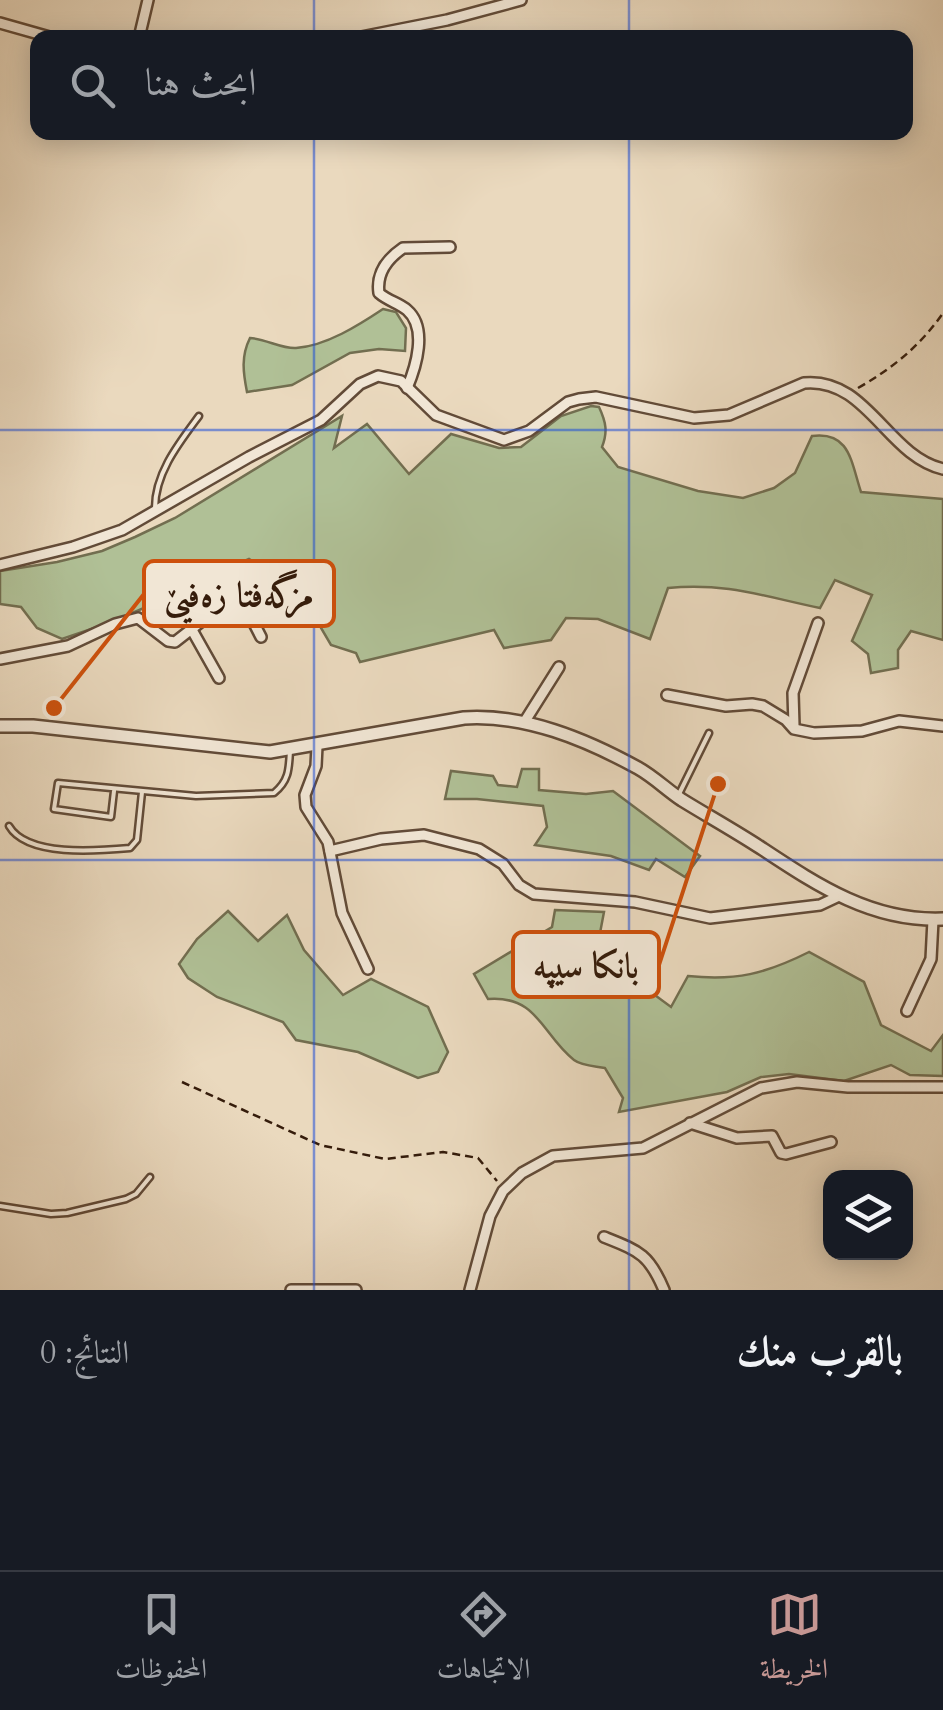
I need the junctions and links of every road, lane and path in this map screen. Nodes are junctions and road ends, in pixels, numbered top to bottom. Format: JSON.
{"nodes":[{"id":1,"x":148,"y":0,"type":"edge"},
{"id":2,"x":522,"y":0,"type":"edge"},
{"id":3,"x":0,"y":23,"type":"edge"},
{"id":4,"x":141,"y":30,"type":"edge"},
{"id":5,"x":397,"y":30,"type":"edge"},
{"id":6,"x":30,"y":31,"type":"edge"},
{"id":7,"x":450,"y":247,"type":"dead end"},
{"id":8,"x":943,"y":313,"type":"edge"},
{"id":9,"x":407,"y":388,"type":"junction"},
{"id":10,"x":848,"y":394,"type":"junction"},
{"id":11,"x":199,"y":416,"type":"dead end"},
{"id":12,"x":943,"y":468,"type":"edge"},
{"id":13,"x":156,"y":513,"type":"junction"},
{"id":14,"x":0,"y":565,"type":"edge"},
{"id":15,"x":818,"y":623,"type":"dead end"},
{"id":16,"x":192,"y":630,"type":"junction"},
{"id":17,"x":261,"y":637,"type":"dead end"},
{"id":18,"x":0,"y":660,"type":"edge"},
{"id":19,"x":559,"y":667,"type":"dead end"},
{"id":20,"x":219,"y":678,"type":"dead end"},
{"id":21,"x":668,"y":695,"type":"dead end"},
{"id":22,"x":525,"y":721,"type":"junction"},
{"id":23,"x":0,"y":726,"type":"edge"},
{"id":24,"x":943,"y":726,"type":"edge"},
{"id":25,"x":794,"y":729,"type":"junction"},
{"id":26,"x":708,"y":732,"type":"dead end"},
{"id":27,"x":318,"y":746,"type":"junction"},
{"id":28,"x":290,"y":750,"type":"junction"},
{"id":29,"x":114,"y":791,"type":"junction"},
{"id":30,"x":142,"y":792,"type":"junction"},
{"id":31,"x":678,"y":797,"type":"junction"},
{"id":32,"x":9,"y":826,"type":"dead end"},
{"id":33,"x":330,"y":851,"type":"junction"},
{"id":34,"x":837,"y":897,"type":"junction"},
{"id":35,"x":938,"y":920,"type":"edge"},
{"id":36,"x":368,"y":969,"type":"dead end"},
{"id":37,"x":906,"y":1011,"type":"dead end"},
{"id":38,"x":182,"y":1082,"type":"dead end"},
{"id":39,"x":943,"y":1087,"type":"edge"},
{"id":40,"x":690,"y":1123,"type":"junction"},
{"id":41,"x":831,"y":1142,"type":"dead end"},
{"id":42,"x":150,"y":1177,"type":"dead end"},
{"id":43,"x":503,"y":1191,"type":"junction"},
{"id":44,"x":0,"y":1206,"type":"edge"},
{"id":45,"x":604,"y":1236,"type":"dead end"},
{"id":46,"x":292,"y":1290,"type":"edge"},
{"id":47,"x":356,"y":1290,"type":"edge"},
{"id":48,"x":470,"y":1290,"type":"edge"},
{"id":49,"x":664,"y":1290,"type":"edge"}],
"edges":[{"from":1,"to":4,"type":"street"},
{"from":2,"to":5,"type":"street"},
{"from":3,"to":6,"type":"street"},
{"from":7,"to":9,"type":"street"},
{"from":8,"to":10,"type":"path"},
{"from":9,"to":10,"type":"street"},
{"from":9,"to":13,"type":"street"},
{"from":10,"to":12,"type":"street"},
{"from":11,"to":13,"type":"lane"},
{"from":13,"to":14,"type":"street"},
{"from":15,"to":25,"type":"street"},
{"from":16,"to":17,"type":"street"},
{"from":16,"to":18,"type":"street"},
{"from":16,"to":20,"type":"street"},
{"from":19,"to":22,"type":"street"},
{"from":21,"to":25,"type":"street"},
{"from":22,"to":27,"type":"street"},
{"from":22,"to":31,"type":"street"},
{"from":23,"to":28,"type":"street"},
{"from":24,"to":25,"type":"street"},
{"from":26,"to":31,"type":"lane"},
{"from":27,"to":28,"type":"street"},
{"from":27,"to":33,"type":"street"},
{"from":28,"to":30,"type":"lane"},
{"from":29,"to":29,"type":"lane"},
{"from":29,"to":30,"type":"lane"},
{"from":30,"to":32,"type":"lane"},
{"from":31,"to":34,"type":"street"},
{"from":33,"to":34,"type":"street"},
{"from":33,"to":36,"type":"street"},
{"from":34,"to":35,"type":"street"},
{"from":35,"to":37,"type":"street"},
{"from":38,"to":43,"type":"path"},
{"from":39,"to":40,"type":"street"},
{"from":40,"to":41,"type":"street"},
{"from":40,"to":43,"type":"street"},
{"from":42,"to":44,"type":"lane"},
{"from":43,"to":48,"type":"street"},
{"from":45,"to":49,"type":"street"},
{"from":46,"to":47,"type":"street"}]}
